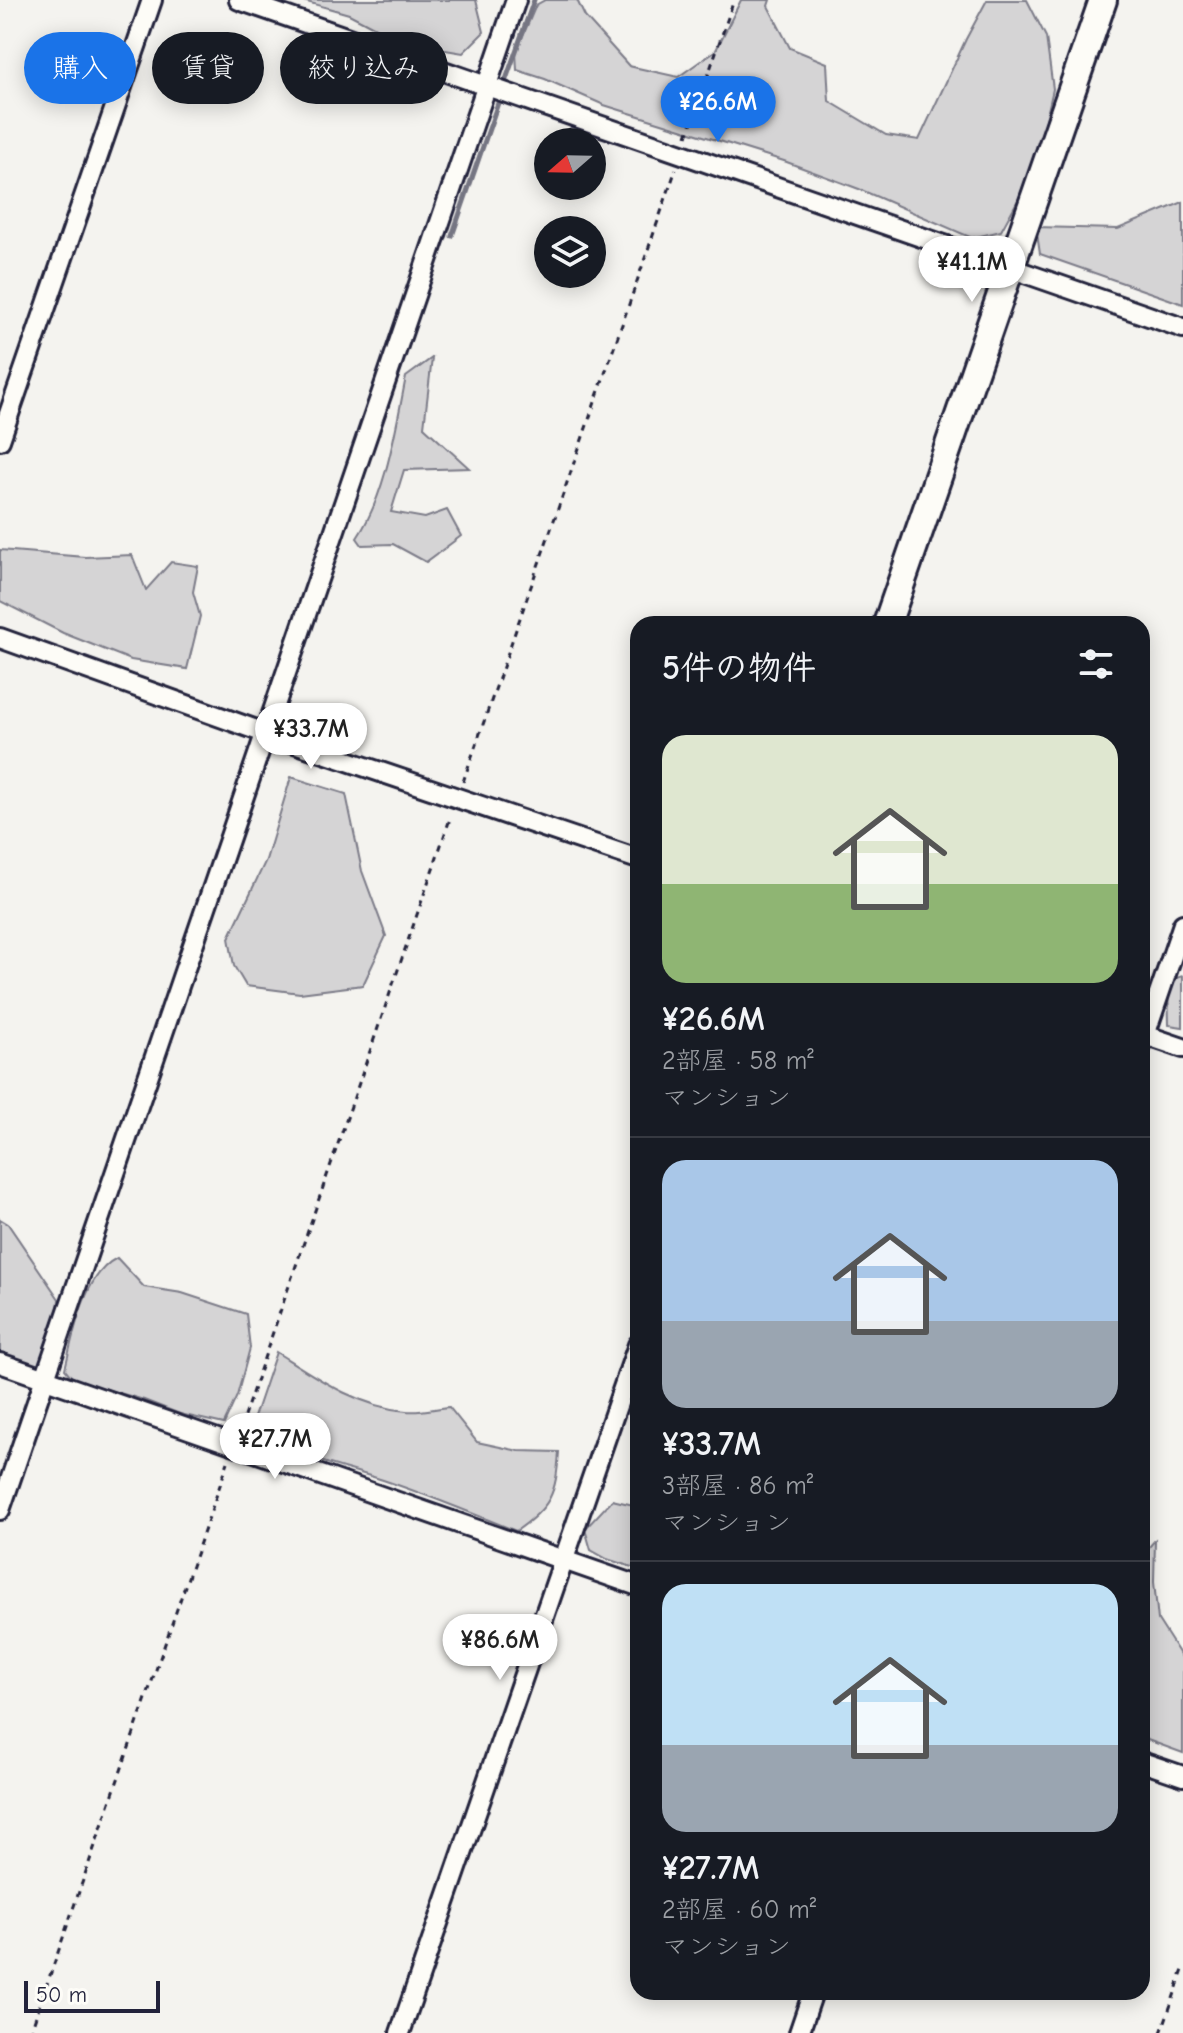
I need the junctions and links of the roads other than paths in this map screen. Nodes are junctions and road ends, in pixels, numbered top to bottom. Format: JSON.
{"nodes":[{"id":1,"x":152,"y":0,"type":"edge"},
{"id":2,"x":239,"y":0,"type":"edge"},
{"id":3,"x":516,"y":0,"type":"edge"},
{"id":4,"x":1103,"y":0,"type":"edge"},
{"id":5,"x":486,"y":86,"type":"junction"},
{"id":6,"x":1011,"y":268,"type":"junction"},
{"id":7,"x":1183,"y":328,"type":"edge"},
{"id":8,"x":0,"y":440,"type":"edge"},
{"id":9,"x":890,"y":616,"type":"edge"},
{"id":10,"x":0,"y":638,"type":"edge"},
{"id":11,"x":265,"y":733,"type":"junction"},
{"id":12,"x":630,"y":856,"type":"edge"},
{"id":13,"x":1183,"y":924,"type":"edge"},
{"id":14,"x":1150,"y":1018,"type":"edge"},
{"id":15,"x":1150,"y":1040,"type":"edge"},
{"id":16,"x":1183,"y":1048,"type":"edge"},
{"id":17,"x":0,"y":1363,"type":"edge"},
{"id":18,"x":630,"y":1368,"type":"edge"},
{"id":19,"x":43,"y":1378,"type":"junction"},
{"id":20,"x":0,"y":1510,"type":"edge"},
{"id":21,"x":564,"y":1560,"type":"junction"},
{"id":22,"x":630,"y":1583,"type":"edge"},
{"id":23,"x":1150,"y":1765,"type":"edge"},
{"id":24,"x":1183,"y":1776,"type":"edge"},
{"id":25,"x":810,"y":2000,"type":"edge"},
{"id":26,"x":400,"y":2033,"type":"edge"},
{"id":27,"x":799,"y":2033,"type":"edge"}],
"edges":[{"from":1,"to":8,"type":"street"},
{"from":2,"to":5,"type":"street"},
{"from":3,"to":5,"type":"street"},
{"from":4,"to":6,"type":"street"},
{"from":5,"to":6,"type":"street"},
{"from":5,"to":11,"type":"street"},
{"from":6,"to":7,"type":"street"},
{"from":6,"to":9,"type":"street"},
{"from":10,"to":11,"type":"street"},
{"from":11,"to":12,"type":"street"},
{"from":11,"to":19,"type":"street"},
{"from":13,"to":14,"type":"street"},
{"from":15,"to":16,"type":"street"},
{"from":17,"to":19,"type":"street"},
{"from":18,"to":21,"type":"street"},
{"from":19,"to":20,"type":"street"},
{"from":19,"to":21,"type":"street"},
{"from":21,"to":22,"type":"street"},
{"from":21,"to":26,"type":"street"},
{"from":23,"to":24,"type":"street"},
{"from":25,"to":27,"type":"street"}]}
